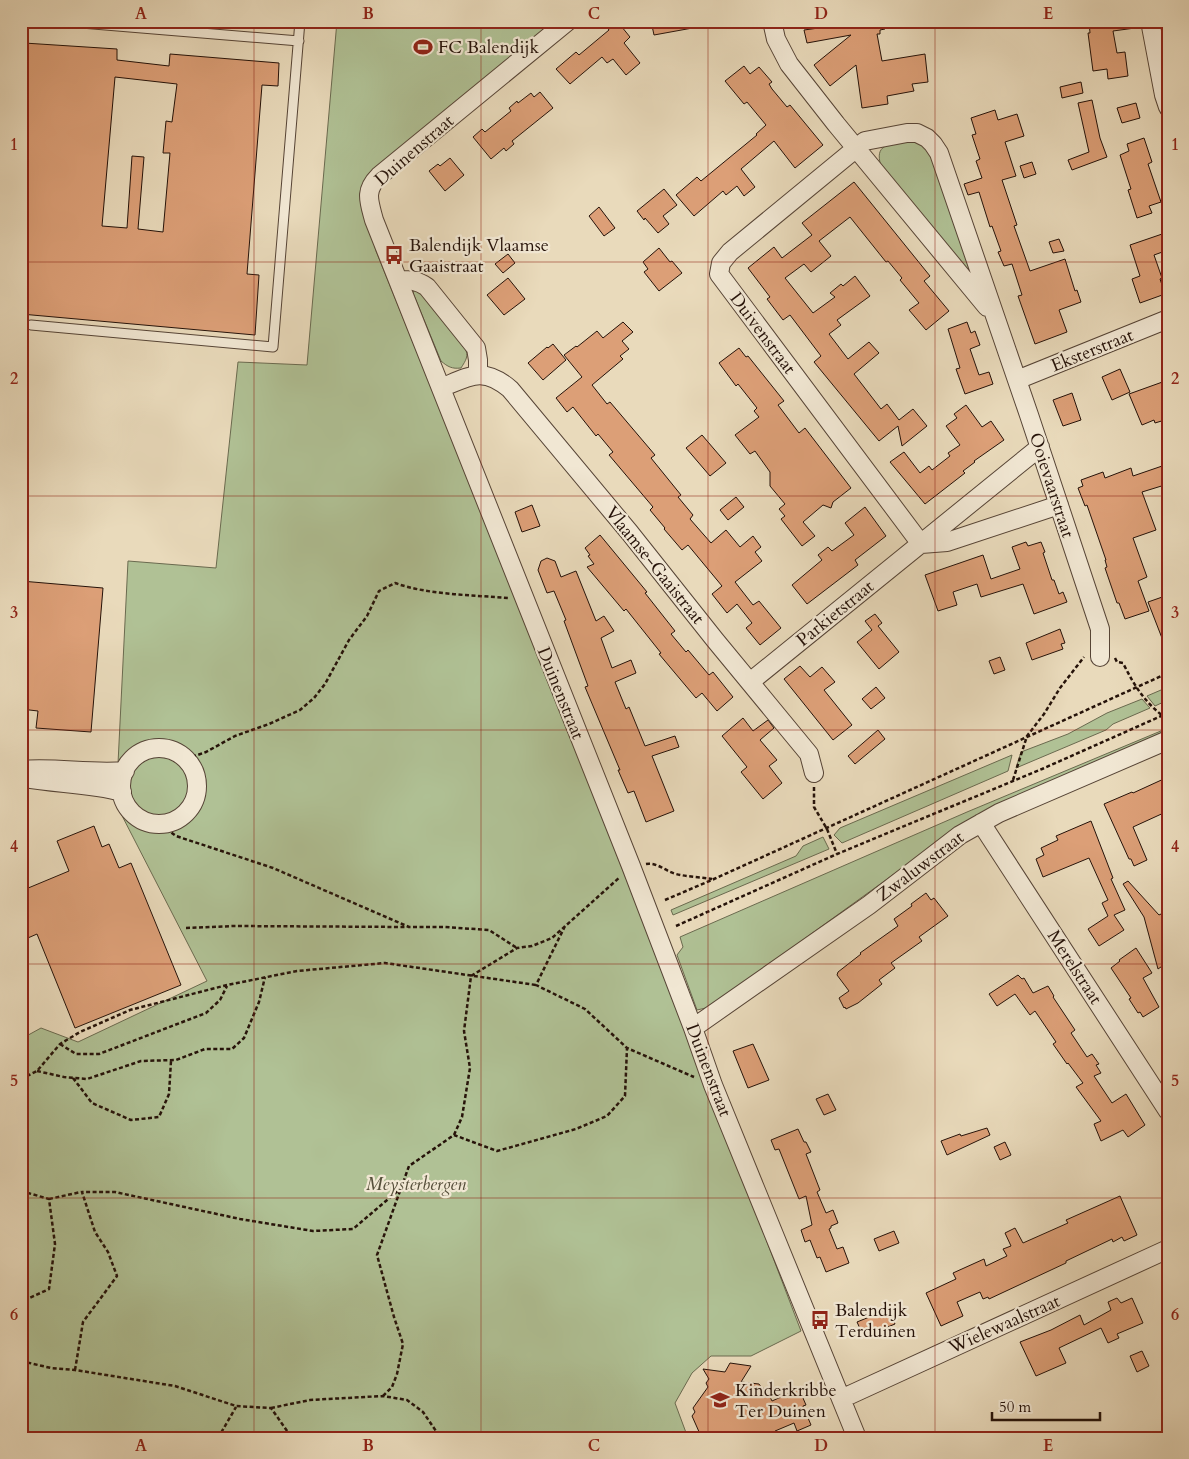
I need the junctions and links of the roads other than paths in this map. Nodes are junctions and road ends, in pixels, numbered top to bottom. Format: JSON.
{"nodes":[{"id":1,"x":57,"y":21,"type":"edge"},
{"id":2,"x":300,"y":21,"type":"edge"},
{"id":3,"x":568,"y":21,"type":"edge"},
{"id":4,"x":772,"y":21,"type":"edge"},
{"id":5,"x":1150,"y":21,"type":"edge"},
{"id":6,"x":299,"y":41,"type":"junction"},
{"id":7,"x":1168,"y":107,"type":"edge"},
{"id":8,"x":856,"y":148,"type":"junction"},
{"id":9,"x":398,"y":280,"type":"junction"},
{"id":10,"x":994,"y":315,"type":"junction"},
{"id":11,"x":1168,"y":319,"type":"edge"},
{"id":12,"x":31,"y":324,"type":"dead end"},
{"id":13,"x":478,"y":374,"type":"junction"},
{"id":14,"x":1017,"y":380,"type":"junction"},
{"id":15,"x":441,"y":388,"type":"junction"},
{"id":16,"x":1040,"y":447,"type":"junction"},
{"id":17,"x":1059,"y":505,"type":"junction"},
{"id":18,"x":921,"y":544,"type":"junction"},
{"id":19,"x":1100,"y":656,"type":"road end"},
{"id":20,"x":750,"y":682,"type":"junction"},
{"id":21,"x":1168,"y":740,"type":"edge"},
{"id":22,"x":21,"y":770,"type":"edge"},
{"id":23,"x":125,"y":771,"type":"junction"},
{"id":24,"x":814,"y":773,"type":"road end"},
{"id":25,"x":21,"y":777,"type":"edge"},
{"id":26,"x":122,"y":792,"type":"junction"},
{"id":27,"x":981,"y":823,"type":"junction"},
{"id":28,"x":693,"y":1028,"type":"junction"},
{"id":29,"x":1168,"y":1110,"type":"edge"},
{"id":30,"x":1168,"y":1249,"type":"edge"},
{"id":31,"x":841,"y":1398,"type":"junction"},
{"id":32,"x":857,"y":1438,"type":"edge"}],
"edges":[{"from":1,"to":6,"type":"lane"},
{"from":2,"to":6,"type":"lane"},
{"from":3,"to":9,"type":"street","name":"Duinenstraat"},
{"from":4,"to":8,"type":"street","name":"Ooievaarstraat"},
{"from":5,"to":7,"type":"street"},
{"from":6,"to":12,"type":"lane"},
{"from":8,"to":10,"type":"street","name":"Ooievaarstraat"},
{"from":8,"to":10,"type":"street","name":"Ooievaarstraat"},
{"from":8,"to":18,"type":"street","name":"Duivenstraat"},
{"from":9,"to":13,"type":"street"},
{"from":9,"to":15,"type":"street","name":"Duinenstraat"},
{"from":10,"to":14,"type":"street","name":"Ooievaarstraat"},
{"from":11,"to":14,"type":"street","name":"Eksterstraat"},
{"from":13,"to":15,"type":"street"},
{"from":13,"to":20,"type":"street","name":"Vlaamse-Gaaistraat"},
{"from":14,"to":16,"type":"street","name":"Ooievaarstraat"},
{"from":15,"to":28,"type":"street","name":"Duinenstraat"},
{"from":16,"to":17,"type":"street","name":"Ooievaarstraat"},
{"from":16,"to":18,"type":"street","name":"Parkietstraat"},
{"from":17,"to":18,"type":"street"},
{"from":17,"to":19,"type":"street","name":"Ooievaarstraat"},
{"from":18,"to":20,"type":"street","name":"Parkietstraat"},
{"from":20,"to":24,"type":"street","name":"Vlaamse-Gaaistraat"},
{"from":21,"to":27,"type":"street","name":"Zwaluwstraat"},
{"from":22,"to":23,"type":"street"},
{"from":23,"to":26,"type":"street"},
{"from":23,"to":26,"type":"street"},
{"from":25,"to":26,"type":"street"},
{"from":27,"to":28,"type":"street","name":"Zwaluwstraat"},
{"from":27,"to":29,"type":"street","name":"Merelstraat"},
{"from":28,"to":31,"type":"street","name":"Duinenstraat"},
{"from":30,"to":31,"type":"street","name":"Wielewaalstraat"},
{"from":31,"to":32,"type":"street","name":"Duinenstraat"}]}
